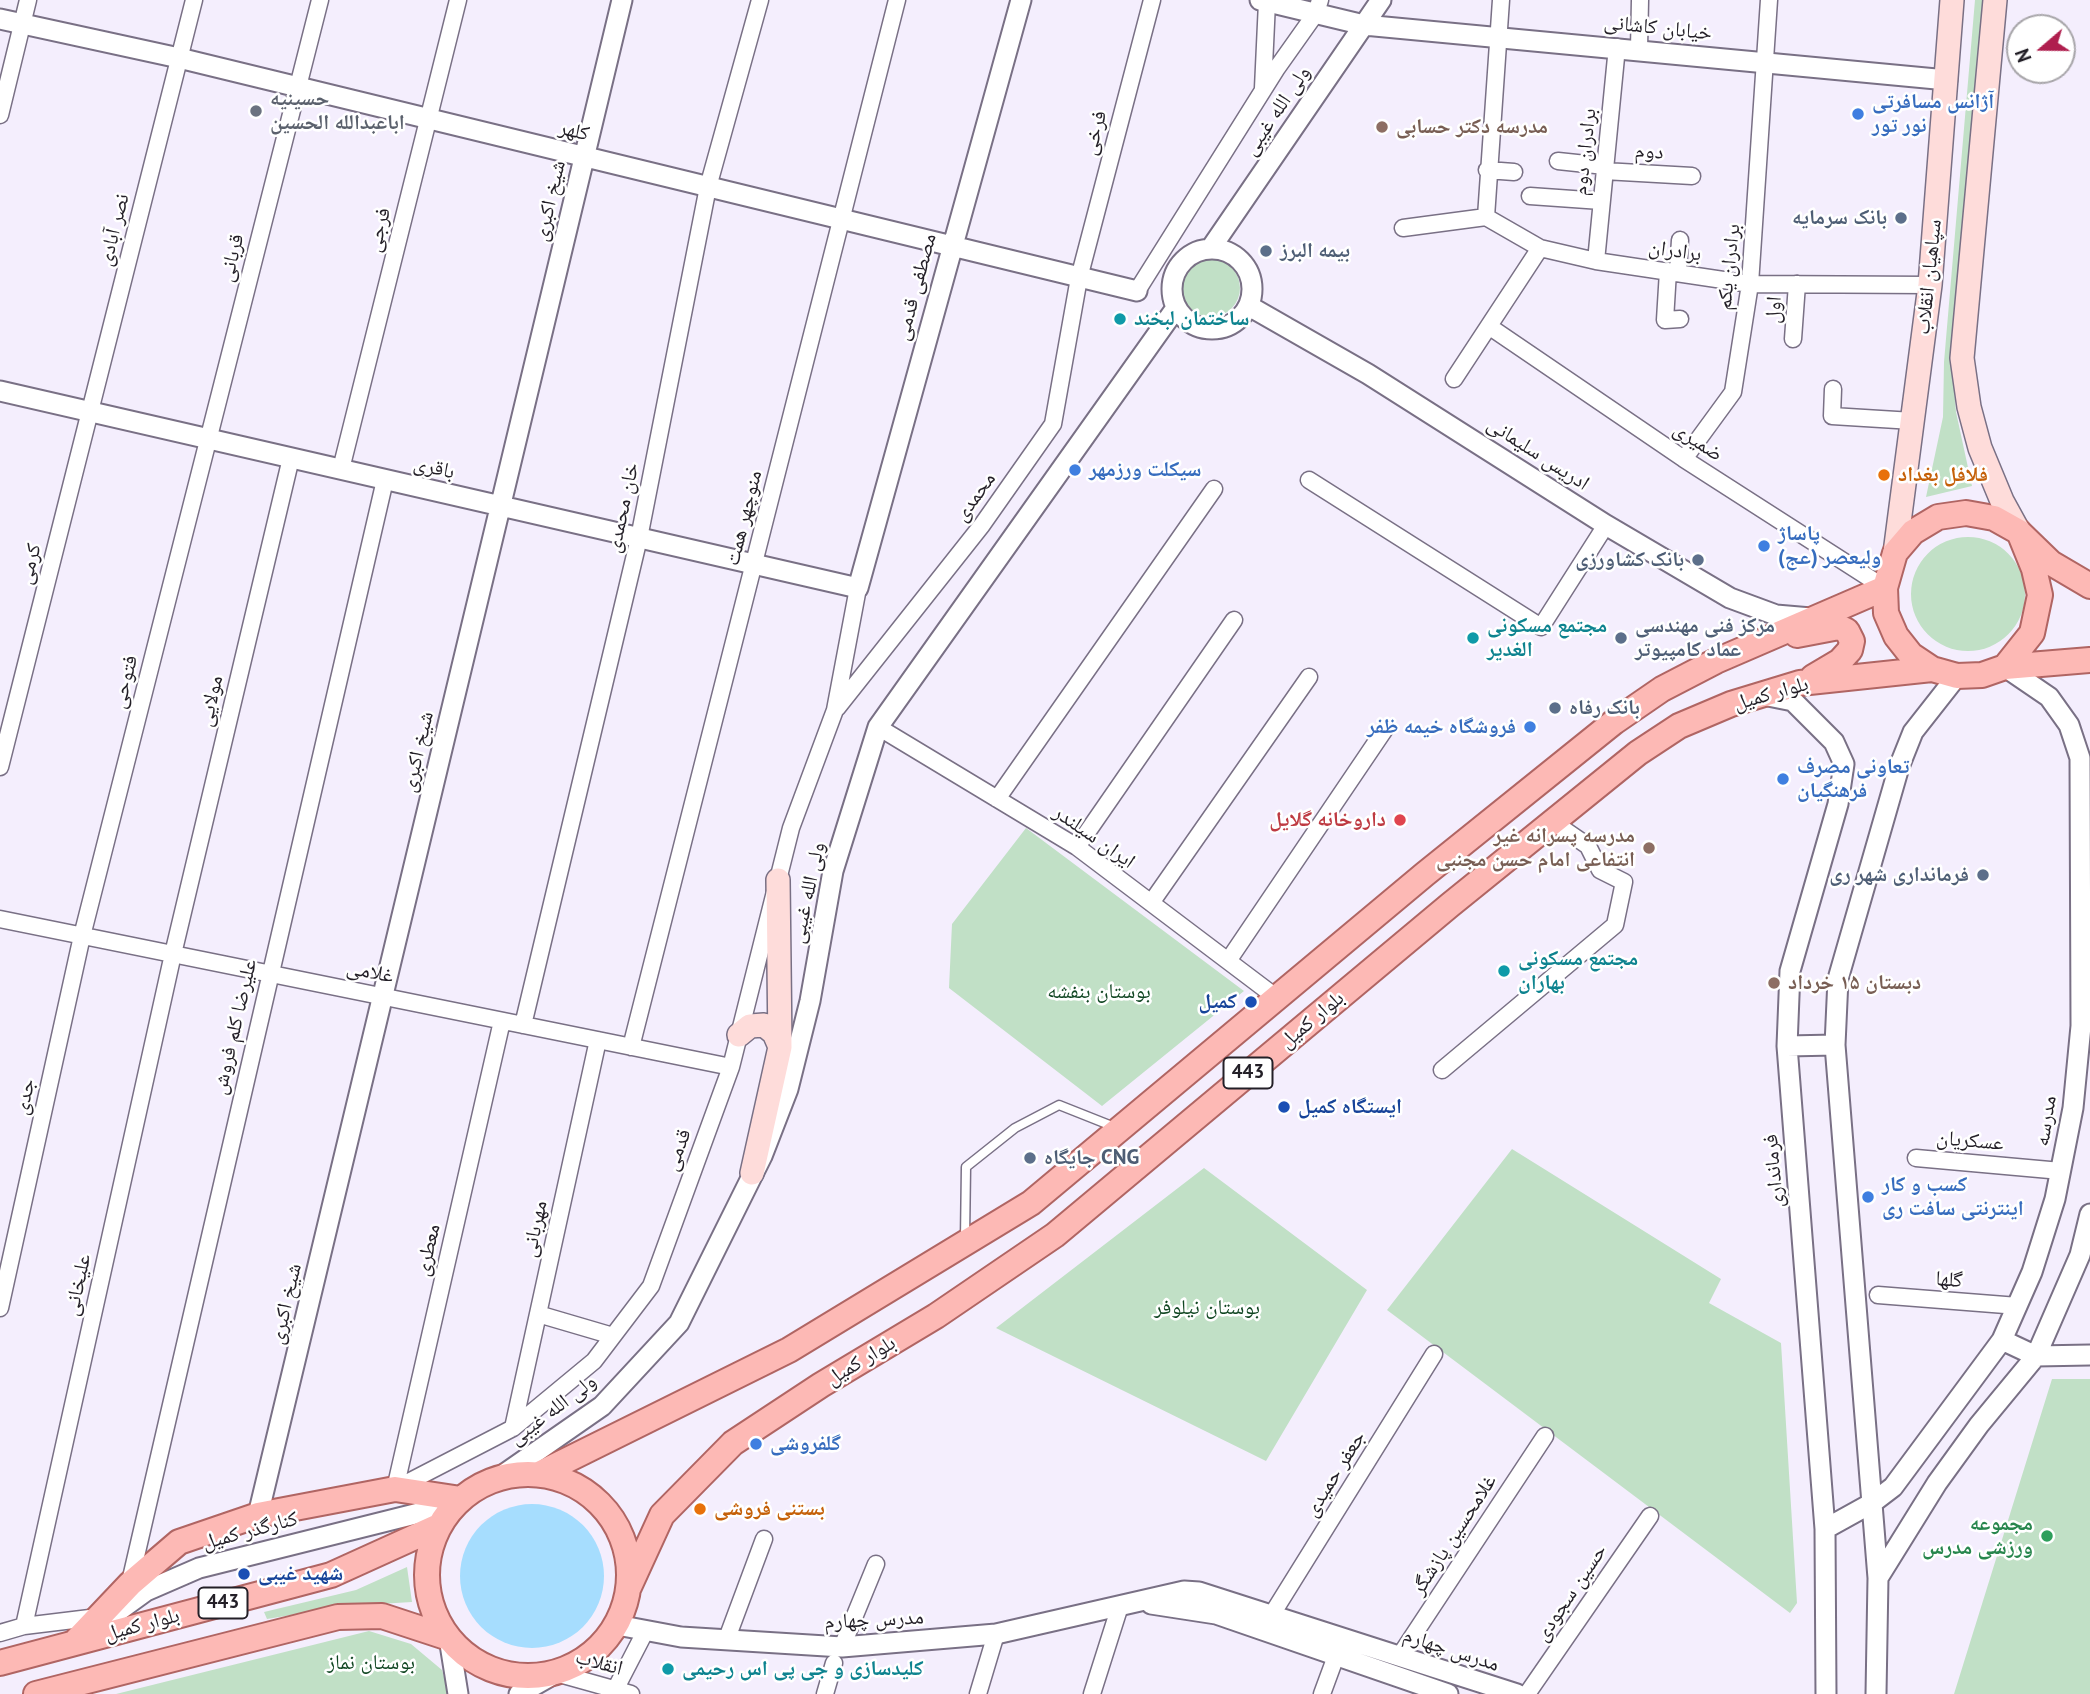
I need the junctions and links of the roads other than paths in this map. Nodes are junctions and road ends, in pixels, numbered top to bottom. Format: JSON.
{"nodes":[{"id":1,"x":28,"y":0,"type":"edge"},
{"id":2,"x":194,"y":0,"type":"edge"},
{"id":3,"x":320,"y":0,"type":"edge"},
{"id":4,"x":458,"y":0,"type":"edge"},
{"id":5,"x":622,"y":0,"type":"edge"},
{"id":6,"x":760,"y":0,"type":"edge"},
{"id":7,"x":897,"y":0,"type":"edge"},
{"id":8,"x":1021,"y":0,"type":"edge"},
{"id":9,"x":1152,"y":0,"type":"edge"},
{"id":10,"x":1381,"y":0,"type":"edge"},
{"id":11,"x":1501,"y":0,"type":"edge"},
{"id":12,"x":1640,"y":0,"type":"edge"},
{"id":13,"x":1769,"y":0,"type":"edge"},
{"id":14,"x":1952,"y":0,"type":"edge"},
{"id":15,"x":1995,"y":0,"type":"edge"},
{"id":16,"x":1264,"y":1,"type":"edge"},
{"id":17,"x":1318,"y":7,"type":"edge"},
{"id":18,"x":0,"y":19,"type":"edge"},
{"id":19,"x":22,"y":23,"type":"junction"},
{"id":20,"x":1364,"y":24,"type":"junction"},
{"id":21,"x":1499,"y":35,"type":"junction"},
{"id":22,"x":1617,"y":47,"type":"junction"},
{"id":23,"x":1639,"y":49,"type":"junction"},
{"id":24,"x":179,"y":58,"type":"junction"},
{"id":25,"x":1767,"y":62,"type":"junction"},
{"id":26,"x":1947,"y":80,"type":"junction"},
{"id":27,"x":297,"y":87,"type":"junction"},
{"id":28,"x":1263,"y":91,"type":"junction"},
{"id":29,"x":0,"y":115,"type":"edge"},
{"id":30,"x":428,"y":119,"type":"junction"},
{"id":31,"x":584,"y":157,"type":"junction"},
{"id":32,"x":1558,"y":161,"type":"dead end"},
{"id":33,"x":1604,"y":168,"type":"junction"},
{"id":34,"x":1487,"y":170,"type":"junction"},
{"id":35,"x":1514,"y":173,"type":"dead end"},
{"id":36,"x":1692,"y":176,"type":"dead end"},
{"id":37,"x":708,"y":187,"type":"junction"},
{"id":38,"x":1530,"y":196,"type":"dead end"},
{"id":39,"x":1601,"y":201,"type":"junction"},
{"id":40,"x":1486,"y":218,"type":"junction"},
{"id":41,"x":841,"y":219,"type":"junction"},
{"id":42,"x":1403,"y":228,"type":"dead end"},
{"id":43,"x":1680,"y":240,"type":"dead end"},
{"id":44,"x":951,"y":246,"type":"junction"},
{"id":45,"x":1211,"y":248,"type":"junction"},
{"id":46,"x":1540,"y":248,"type":"junction"},
{"id":47,"x":1596,"y":261,"type":"junction"},
{"id":48,"x":1673,"y":272,"type":"junction"},
{"id":49,"x":1079,"y":278,"type":"junction"},
{"id":50,"x":1750,"y":284,"type":"junction"},
{"id":51,"x":1797,"y":284,"type":"junction"},
{"id":52,"x":1930,"y":285,"type":"junction"},
{"id":53,"x":1137,"y":291,"type":"joint"},
{"id":54,"x":1249,"y":306,"type":"junction"},
{"id":55,"x":1176,"y":307,"type":"junction"},
{"id":56,"x":1680,"y":319,"type":"dead end"},
{"id":57,"x":1490,"y":327,"type":"junction"},
{"id":58,"x":1793,"y":339,"type":"dead end"},
{"id":59,"x":1454,"y":379,"type":"dead end"},
{"id":60,"x":1833,"y":390,"type":"dead end"},
{"id":61,"x":0,"y":391,"type":"edge"},
{"id":62,"x":90,"y":412,"type":"junction"},
{"id":63,"x":1913,"y":421,"type":"junction"},
{"id":64,"x":208,"y":439,"type":"junction"},
{"id":65,"x":291,"y":458,"type":"junction"},
{"id":66,"x":1684,"y":459,"type":"junction"},
{"id":67,"x":341,"y":469,"type":"junction"},
{"id":68,"x":385,"y":480,"type":"junction"},
{"id":69,"x":1309,"y":480,"type":"dead end"},
{"id":70,"x":1214,"y":489,"type":"dead end"},
{"id":71,"x":500,"y":506,"type":"junction"},
{"id":72,"x":1606,"y":525,"type":"junction"},
{"id":73,"x":2019,"y":532,"type":"junction"},
{"id":74,"x":639,"y":538,"type":"junction"},
{"id":75,"x":1895,"y":553,"type":"junction"},
{"id":76,"x":754,"y":564,"type":"junction"},
{"id":77,"x":2090,"y":586,"type":"edge"},
{"id":78,"x":858,"y":588,"type":"junction"},
{"id":79,"x":1885,"y":589,"type":"junction"},
{"id":80,"x":1811,"y":618,"type":"junction"},
{"id":81,"x":1234,"y":620,"type":"dead end"},
{"id":82,"x":1749,"y":649,"type":"junction"},
{"id":83,"x":2090,"y":660,"type":"edge"},
{"id":84,"x":2005,"y":667,"type":"junction"},
{"id":85,"x":1932,"y":669,"type":"junction"},
{"id":86,"x":1957,"y":676,"type":"junction"},
{"id":87,"x":1309,"y":677,"type":"dead end"},
{"id":88,"x":1800,"y":684,"type":"junction"},
{"id":89,"x":1762,"y":695,"type":"junction"},
{"id":90,"x":835,"y":710,"type":"junction"},
{"id":91,"x":878,"y":727,"type":"junction"},
{"id":92,"x":1385,"y":729,"type":"dead end"},
{"id":93,"x":0,"y":767,"type":"edge"},
{"id":94,"x":997,"y":799,"type":"junction"},
{"id":95,"x":1553,"y":821,"type":"junction"},
{"id":96,"x":1077,"y":847,"type":"junction"},
{"id":97,"x":778,"y":880,"type":"junction"},
{"id":98,"x":1151,"y":903,"type":"junction"},
{"id":99,"x":0,"y":919,"type":"edge"},
{"id":100,"x":82,"y":936,"type":"junction"},
{"id":101,"x":173,"y":954,"type":"junction"},
{"id":102,"x":1228,"y":961,"type":"junction"},
{"id":103,"x":269,"y":973,"type":"junction"},
{"id":104,"x":383,"y":996,"type":"junction"},
{"id":105,"x":1277,"y":998,"type":"junction"},
{"id":106,"x":502,"y":1021,"type":"junction"},
{"id":107,"x":523,"y":1025,"type":"junction"},
{"id":108,"x":739,"y":1035,"type":"junction"},
{"id":109,"x":598,"y":1040,"type":"junction"},
{"id":110,"x":1835,"y":1045,"type":"junction"},
{"id":111,"x":1787,"y":1046,"type":"junction"},
{"id":112,"x":631,"y":1047,"type":"junction"},
{"id":113,"x":780,"y":1047,"type":"junction"},
{"id":114,"x":731,"y":1067,"type":"junction"},
{"id":115,"x":1442,"y":1070,"type":"dead end"},
{"id":116,"x":1120,"y":1129,"type":"junction"},
{"id":117,"x":1916,"y":1158,"type":"dead end"},
{"id":118,"x":2061,"y":1171,"type":"junction"},
{"id":119,"x":752,"y":1174,"type":"junction"},
{"id":120,"x":2090,"y":1214,"type":"edge"},
{"id":121,"x":964,"y":1246,"type":"junction"},
{"id":122,"x":1878,"y":1295,"type":"dead end"},
{"id":123,"x":2018,"y":1306,"type":"junction"},
{"id":124,"x":0,"y":1308,"type":"edge"},
{"id":125,"x":538,"y":1314,"type":"junction"},
{"id":126,"x":613,"y":1336,"type":"junction"},
{"id":127,"x":2002,"y":1340,"type":"junction"},
{"id":128,"x":1434,"y":1354,"type":"dead end"},
{"id":129,"x":2090,"y":1355,"type":"edge"},
{"id":130,"x":2036,"y":1356,"type":"junction"},
{"id":131,"x":513,"y":1428,"type":"junction"},
{"id":132,"x":1545,"y":1436,"type":"dead end"},
{"id":133,"x":539,"y":1474,"type":"junction"},
{"id":134,"x":500,"y":1477,"type":"junction"},
{"id":135,"x":395,"y":1489,"type":"junction"},
{"id":136,"x":458,"y":1502,"type":"junction"},
{"id":137,"x":1872,"y":1503,"type":"junction"},
{"id":138,"x":258,"y":1515,"type":"junction"},
{"id":139,"x":1650,"y":1516,"type":"dead end"},
{"id":140,"x":439,"y":1525,"type":"junction"},
{"id":141,"x":1825,"y":1529,"type":"junction"},
{"id":142,"x":764,"y":1539,"type":"dead end"},
{"id":143,"x":876,"y":1564,"type":"dead end"},
{"id":144,"x":1878,"y":1577,"type":"junction"},
{"id":145,"x":130,"y":1584,"type":"junction"},
{"id":146,"x":629,"y":1587,"type":"junction"},
{"id":147,"x":1124,"y":1605,"type":"junction"},
{"id":148,"x":1271,"y":1616,"type":"junction"},
{"id":149,"x":98,"y":1617,"type":"junction"},
{"id":150,"x":617,"y":1625,"type":"junction"},
{"id":151,"x":24,"y":1626,"type":"junction"},
{"id":152,"x":646,"y":1630,"type":"junction"},
{"id":153,"x":0,"y":1633,"type":"edge"},
{"id":154,"x":996,"y":1634,"type":"junction"},
{"id":155,"x":449,"y":1638,"type":"junction"},
{"id":156,"x":726,"y":1641,"type":"junction"},
{"id":157,"x":74,"y":1642,"type":"junction"},
{"id":158,"x":838,"y":1655,"type":"junction"},
{"id":159,"x":1336,"y":1656,"type":"junction"},
{"id":160,"x":1399,"y":1657,"type":"junction"},
{"id":161,"x":0,"y":1663,"type":"edge"},
{"id":162,"x":556,"y":1673,"type":"junction"},
{"id":163,"x":619,"y":1693,"type":"edge"},
{"id":164,"x":36,"y":1694,"type":"edge"},
{"id":165,"x":458,"y":1694,"type":"edge"},
{"id":166,"x":519,"y":1694,"type":"edge"},
{"id":167,"x":825,"y":1694,"type":"edge"},
{"id":168,"x":978,"y":1694,"type":"edge"},
{"id":169,"x":1092,"y":1694,"type":"edge"},
{"id":170,"x":1322,"y":1694,"type":"edge"},
{"id":171,"x":1448,"y":1694,"type":"edge"},
{"id":172,"x":1517,"y":1694,"type":"edge"},
{"id":173,"x":1527,"y":1694,"type":"edge"},
{"id":174,"x":1826,"y":1694,"type":"edge"},
{"id":175,"x":1876,"y":1694,"type":"edge"}],
"edges":[{"from":1,"to":19,"type":"street"},
{"from":2,"to":24,"type":"street","name":"نصر آبادی"},
{"from":3,"to":27,"type":"street","name":"قربانی"},
{"from":4,"to":30,"type":"street","name":"فرجی"},
{"from":5,"to":31,"type":"street","name":"شیخ اکبری"},
{"from":6,"to":37,"type":"street","name":"خان محمدی"},
{"from":7,"to":41,"type":"street","name":"منوچهر همت"},
{"from":8,"to":44,"type":"street","name":"مصطفی قدمی"},
{"from":9,"to":49,"type":"street","name":"فرخی"},
{"from":10,"to":20,"type":"street","name":"ولی الله غیبی"},
{"from":11,"to":21,"type":"street"},
{"from":12,"to":23,"type":"street"},
{"from":13,"to":25,"type":"street","name":"برادران یکم"},
{"from":14,"to":26,"type":"main road","name":"سپاهیان انقلاب"},
{"from":15,"to":73,"type":"main road","name":"سپاهیان انقلاب"},
{"from":16,"to":17,"type":"street","name":"خیابان کاشانی"},
{"from":16,"to":28,"type":"street"},
{"from":17,"to":20,"type":"street","name":"خیابان کاشانی"},
{"from":17,"to":28,"type":"street"},
{"from":18,"to":19,"type":"street","name":"کلهر"},
{"from":19,"to":24,"type":"street","name":"کلهر"},
{"from":19,"to":29,"type":"street"},
{"from":20,"to":21,"type":"street","name":"خیابان کاشانی"},
{"from":20,"to":45,"type":"street","name":"ولی الله غیبی"},
{"from":21,"to":22,"type":"street","name":"خیابان کاشانی"},
{"from":21,"to":34,"type":"street"},
{"from":22,"to":23,"type":"street","name":"خیابان کاشانی"},
{"from":22,"to":33,"type":"street","name":"برادران دوم"},
{"from":23,"to":25,"type":"street","name":"خیابان کاشانی"},
{"from":24,"to":27,"type":"street","name":"کلهر"},
{"from":24,"to":62,"type":"street","name":"نصر آبادی"},
{"from":25,"to":26,"type":"street","name":"خیابان کاشانی"},
{"from":25,"to":50,"type":"street","name":"برادران یکم"},
{"from":26,"to":52,"type":"main road","name":"سپاهیان انقلاب"},
{"from":27,"to":30,"type":"street","name":"کلهر"},
{"from":27,"to":64,"type":"street","name":"قربانی"},
{"from":28,"to":53,"type":"street"},
{"from":30,"to":31,"type":"street","name":"کلهر"},
{"from":30,"to":67,"type":"street","name":"فرجی"},
{"from":31,"to":37,"type":"street","name":"کلهر"},
{"from":31,"to":71,"type":"street","name":"شیخ اکبری"},
{"from":32,"to":33,"type":"street"},
{"from":33,"to":36,"type":"street","name":"دوم"},
{"from":33,"to":39,"type":"street","name":"برادران دوم"},
{"from":34,"to":35,"type":"street"},
{"from":34,"to":40,"type":"street"},
{"from":37,"to":41,"type":"street","name":"کلهر"},
{"from":37,"to":74,"type":"street","name":"خان محمدی"},
{"from":38,"to":39,"type":"street"},
{"from":39,"to":47,"type":"street","name":"برادران دوم"},
{"from":40,"to":42,"type":"street"},
{"from":40,"to":46,"type":"street","name":"برادران"},
{"from":41,"to":44,"type":"street","name":"کلهر"},
{"from":41,"to":76,"type":"street","name":"منوچهر همت"},
{"from":43,"to":48,"type":"street"},
{"from":44,"to":49,"type":"street","name":"کلهر"},
{"from":44,"to":78,"type":"street","name":"مصطفی قدمی"},
{"from":45,"to":54,"type":"street"},
{"from":45,"to":55,"type":"street"},
{"from":46,"to":47,"type":"street","name":"برادران"},
{"from":46,"to":57,"type":"street"},
{"from":47,"to":48,"type":"street","name":"برادران"},
{"from":48,"to":50,"type":"street","name":"برادران"},
{"from":48,"to":56,"type":"street"},
{"from":49,"to":53,"type":"street","name":"کلهر"},
{"from":49,"to":90,"type":"street","name":"محمدی"},
{"from":50,"to":51,"type":"street","name":"برادران"},
{"from":50,"to":66,"type":"street","name":"برادران یکم"},
{"from":51,"to":52,"type":"street","name":"برادران"},
{"from":51,"to":58,"type":"street","name":"اول"},
{"from":52,"to":63,"type":"main road","name":"سپاهیان انقلاب"},
{"from":54,"to":55,"type":"street"},
{"from":54,"to":72,"type":"street","name":"ادریس سلیمانی"},
{"from":55,"to":91,"type":"street","name":"ولی الله غیبی"},
{"from":57,"to":59,"type":"street"},
{"from":57,"to":66,"type":"street","name":"ضمیری"},
{"from":60,"to":63,"type":"street"},
{"from":61,"to":62,"type":"street","name":"باقری"},
{"from":62,"to":64,"type":"street","name":"باقری"},
{"from":62,"to":93,"type":"street","name":"کرمی"},
{"from":63,"to":75,"type":"main road","name":"سپاهیان انقلاب"},
{"from":64,"to":65,"type":"street","name":"باقری"},
{"from":64,"to":100,"type":"street","name":"فتوحی"},
{"from":65,"to":67,"type":"street","name":"باقری"},
{"from":65,"to":101,"type":"street","name":"مولایی"},
{"from":66,"to":79,"type":"street","name":"ضمیری"},
{"from":67,"to":68,"type":"street","name":"باقری"},
{"from":68,"to":71,"type":"street","name":"باقری"},
{"from":68,"to":103,"type":"street","name":"علیرضا کلم فروش"},
{"from":69,"to":72,"type":"street"},
{"from":70,"to":94,"type":"street"},
{"from":71,"to":74,"type":"street","name":"باقری"},
{"from":71,"to":104,"type":"street","name":"شیخ اکبری"},
{"from":72,"to":80,"type":"street","name":"ادریس سلیمانی"},
{"from":73,"to":75,"type":"main road"},
{"from":73,"to":77,"type":"main road"},
{"from":73,"to":84,"type":"main road"},
{"from":74,"to":76,"type":"street","name":"باقری"},
{"from":74,"to":107,"type":"street","name":"خان محمدی"},
{"from":75,"to":79,"type":"main road"},
{"from":76,"to":78,"type":"street","name":"باقری"},
{"from":76,"to":112,"type":"street","name":"منوچهر همت"},
{"from":78,"to":90,"type":"street"},
{"from":79,"to":80,"type":"main road","name":"بلوار کمیل","number":"443"},
{"from":79,"to":85,"type":"main road"},
{"from":80,"to":82,"type":"main road","name":"بلوار کمیل","number":"443"},
{"from":81,"to":96,"type":"street"},
{"from":82,"to":88,"type":"main road"},
{"from":82,"to":105,"type":"main road","name":"بلوار کمیل","number":"443"},
{"from":83,"to":84,"type":"main road"},
{"from":84,"to":86,"type":"main road"},
{"from":84,"to":118,"type":"street","name":"مدرسه"},
{"from":85,"to":86,"type":"main road"},
{"from":85,"to":88,"type":"main road","name":"بلوار کمیل","number":"443"},
{"from":86,"to":110,"type":"street"},
{"from":87,"to":98,"type":"street"},
{"from":88,"to":89,"type":"main road","name":"بلوار کمیل","number":"443"},
{"from":89,"to":95,"type":"main road","name":"بلوار کمیل","number":"443"},
{"from":89,"to":111,"type":"street","name":"فرمانداری"},
{"from":90,"to":97,"type":"street","name":"قدمی"},
{"from":91,"to":94,"type":"street","name":"ایران سیلندر"},
{"from":91,"to":119,"type":"street","name":"ولی الله غیبی"},
{"from":92,"to":102,"type":"street"},
{"from":94,"to":96,"type":"street","name":"ایران سیلندر"},
{"from":95,"to":115,"type":"street"},
{"from":95,"to":146,"type":"main road","name":"بلوار کمیل","number":"443"},
{"from":96,"to":98,"type":"street","name":"ایران سیلندر"},
{"from":97,"to":108,"type":"street","name":"قدمی"},
{"from":97,"to":113,"type":"main road"},
{"from":98,"to":102,"type":"street","name":"ایران سیلندر"},
{"from":99,"to":100,"type":"street","name":"غلامی"},
{"from":100,"to":101,"type":"street","name":"غلامی"},
{"from":100,"to":124,"type":"street","name":"جدی"},
{"from":101,"to":103,"type":"street","name":"غلامی"},
{"from":101,"to":151,"type":"street","name":"علیخانی"},
{"from":102,"to":105,"type":"street","name":"ایران سیلندر"},
{"from":103,"to":104,"type":"street","name":"غلامی"},
{"from":103,"to":145,"type":"street","name":"علیرضا کلم فروش"},
{"from":104,"to":106,"type":"street","name":"غلامی"},
{"from":104,"to":138,"type":"street","name":"شیخ اکبری"},
{"from":105,"to":116,"type":"main road","name":"بلوار کمیل","number":"443"},
{"from":106,"to":107,"type":"street","name":"غلامی"},
{"from":106,"to":135,"type":"street","name":"معطری"},
{"from":107,"to":109,"type":"street","name":"غلامی"},
{"from":108,"to":113,"type":"main road"},
{"from":108,"to":114,"type":"street","name":"قدمی"},
{"from":109,"to":112,"type":"street","name":"غلامی"},
{"from":109,"to":125,"type":"street","name":"مهربانی"},
{"from":110,"to":111,"type":"street"},
{"from":110,"to":137,"type":"street"},
{"from":111,"to":141,"type":"street","name":"فرمانداری"},
{"from":112,"to":114,"type":"street","name":"غلامی"},
{"from":113,"to":119,"type":"main road"},
{"from":114,"to":126,"type":"street","name":"قدمی"},
{"from":116,"to":121,"type":"main road","name":"بلوار کمیل","number":"443"},
{"from":116,"to":121,"type":"lane"},
{"from":117,"to":118,"type":"street","name":"عسکریان"},
{"from":118,"to":123,"type":"street","name":"مدرسه"},
{"from":119,"to":134,"type":"street","name":"ولی الله غیبی"},
{"from":120,"to":130,"type":"street"},
{"from":121,"to":133,"type":"main road","name":"بلوار کمیل","number":"443"},
{"from":122,"to":123,"type":"street","name":"گلها"},
{"from":123,"to":127,"type":"street","name":"مدرسه"},
{"from":125,"to":126,"type":"street"},
{"from":125,"to":131,"type":"street","name":"مهربانی"},
{"from":126,"to":131,"type":"street","name":"قدمی"},
{"from":127,"to":130,"type":"street"},
{"from":127,"to":137,"type":"street","name":"مدرسه"},
{"from":128,"to":148,"type":"street","name":"جعفر حمیدی"},
{"from":129,"to":130,"type":"street"},
{"from":130,"to":144,"type":"street"},
{"from":131,"to":135,"type":"street","name":"قدمی"},
{"from":132,"to":160,"type":"street","name":"غلامحسین پازشگر"},
{"from":133,"to":134,"type":"main road"},
{"from":133,"to":146,"type":"main road"},
{"from":134,"to":136,"type":"main road"},
{"from":135,"to":136,"type":"main road"},
{"from":135,"to":138,"type":"main road"},
{"from":136,"to":140,"type":"main road"},
{"from":136,"to":157,"type":"street","name":"کنارگذر کمیل"},
{"from":137,"to":141,"type":"street","name":"مدرسه"},
{"from":137,"to":144,"type":"street"},
{"from":138,"to":145,"type":"main road"},
{"from":139,"to":173,"type":"street","name":"حسین سجودی"},
{"from":140,"to":155,"type":"main road"},
{"from":140,"to":157,"type":"main road","name":"بلوار کمیل","number":"443"},
{"from":141,"to":174,"type":"street","name":"فرمانداری"},
{"from":142,"to":156,"type":"street"},
{"from":143,"to":158,"type":"street"},
{"from":144,"to":175,"type":"street"},
{"from":145,"to":149,"type":"main road"},
{"from":146,"to":150,"type":"main road"},
{"from":147,"to":148,"type":"street","name":"مدرس چهارم"},
{"from":147,"to":154,"type":"street","name":"مدرس چهارم"},
{"from":147,"to":159,"type":"street","name":"مدرس چهارم"},
{"from":147,"to":169,"type":"street"},
{"from":148,"to":160,"type":"street","name":"مدرس چهارم"},
{"from":149,"to":151,"type":"street"},
{"from":149,"to":157,"type":"main road"},
{"from":150,"to":152,"type":"street","name":"مدرس چهارم"},
{"from":150,"to":162,"type":"main road"},
{"from":151,"to":153,"type":"street"},
{"from":152,"to":156,"type":"street","name":"مدرس چهارم"},
{"from":152,"to":163,"type":"street"},
{"from":154,"to":158,"type":"street","name":"مدرس چهارم"},
{"from":154,"to":168,"type":"street"},
{"from":155,"to":162,"type":"main road"},
{"from":155,"to":164,"type":"main road","name":"بلوار کمیل","number":"443"},
{"from":155,"to":165,"type":"street"},
{"from":156,"to":158,"type":"street","name":"مدرس چهارم"},
{"from":157,"to":161,"type":"main road","name":"بلوار کمیل","number":"443"},
{"from":158,"to":167,"type":"street"},
{"from":159,"to":170,"type":"street"},
{"from":159,"to":171,"type":"street","name":"مدرس چهارم"},
{"from":160,"to":172,"type":"street","name":"مدرس چهارم"},
{"from":162,"to":163,"type":"street","name":"انقلاب"},
{"from":162,"to":166,"type":"street"}]}
